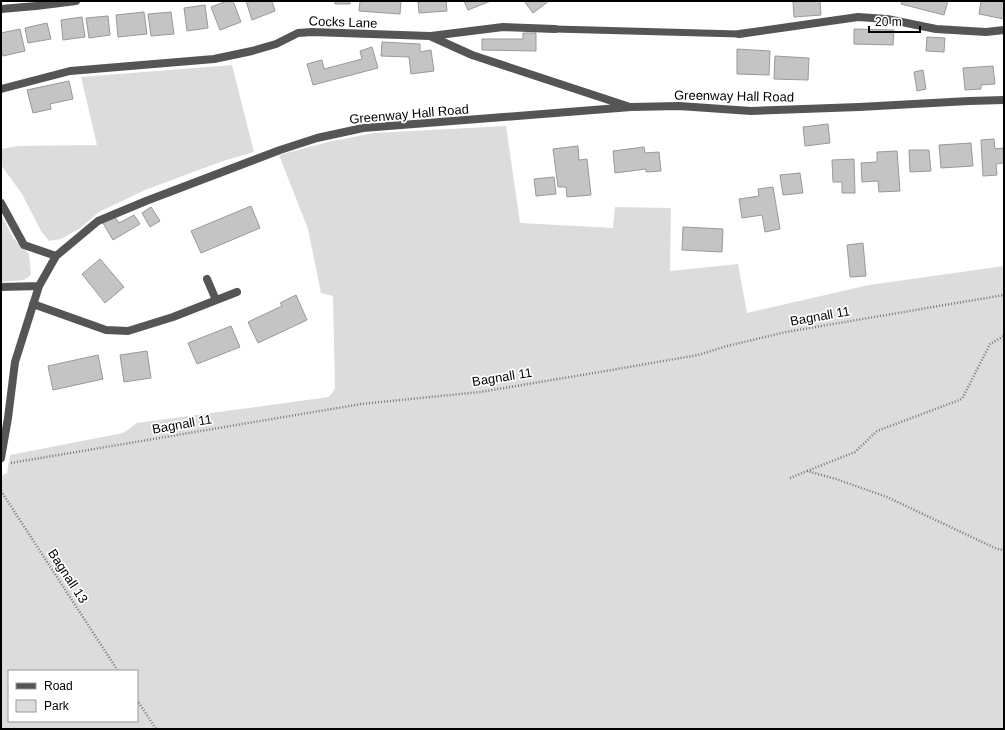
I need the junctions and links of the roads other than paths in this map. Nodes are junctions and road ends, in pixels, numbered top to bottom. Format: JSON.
{"nodes":[{"id":1,"x":76,"y":1,"type":"edge"},
{"id":2,"x":1,"y":9,"type":"edge"},
{"id":3,"x":555,"y":29,"type":"joint"},
{"id":4,"x":1004,"y":30,"type":"edge"},
{"id":5,"x":739,"y":34,"type":"joint"},
{"id":6,"x":430,"y":36,"type":"junction"},
{"id":7,"x":1,"y":88,"type":"edge"},
{"id":8,"x":1004,"y":100,"type":"edge"},
{"id":9,"x":631,"y":107,"type":"junction"},
{"id":10,"x":1,"y":203,"type":"edge"},
{"id":11,"x":56,"y":256,"type":"junction"},
{"id":12,"x":207,"y":279,"type":"dead end"},
{"id":13,"x":38,"y":286,"type":"junction"},
{"id":14,"x":1,"y":287,"type":"edge"},
{"id":15,"x":237,"y":292,"type":"dead end"},
{"id":16,"x":216,"y":300,"type":"junction"},
{"id":17,"x":33,"y":304,"type":"junction"},
{"id":18,"x":1,"y":458,"type":"edge"}],
"edges":[{"from":1,"to":2,"type":"street"},
{"from":3,"to":5,"type":"lane"},
{"from":3,"to":6,"type":"street"},
{"from":4,"to":5,"type":"street"},
{"from":6,"to":7,"type":"street","name":"Cocks Lane"},
{"from":6,"to":9,"type":"street","name":"Cocks Lane"},
{"from":8,"to":9,"type":"street","name":"Greenway Hall Road"},
{"from":9,"to":11,"type":"street","name":"Greenway Hall Road"},
{"from":10,"to":11,"type":"street"},
{"from":11,"to":13,"type":"street","name":"Greenway Hall Road"},
{"from":12,"to":16,"type":"street"},
{"from":13,"to":14,"type":"street"},
{"from":13,"to":17,"type":"street","name":"Greenway Hall Road"},
{"from":15,"to":16,"type":"street"},
{"from":16,"to":17,"type":"street"},
{"from":17,"to":18,"type":"street","name":"Greenway Hall Road"}]}
